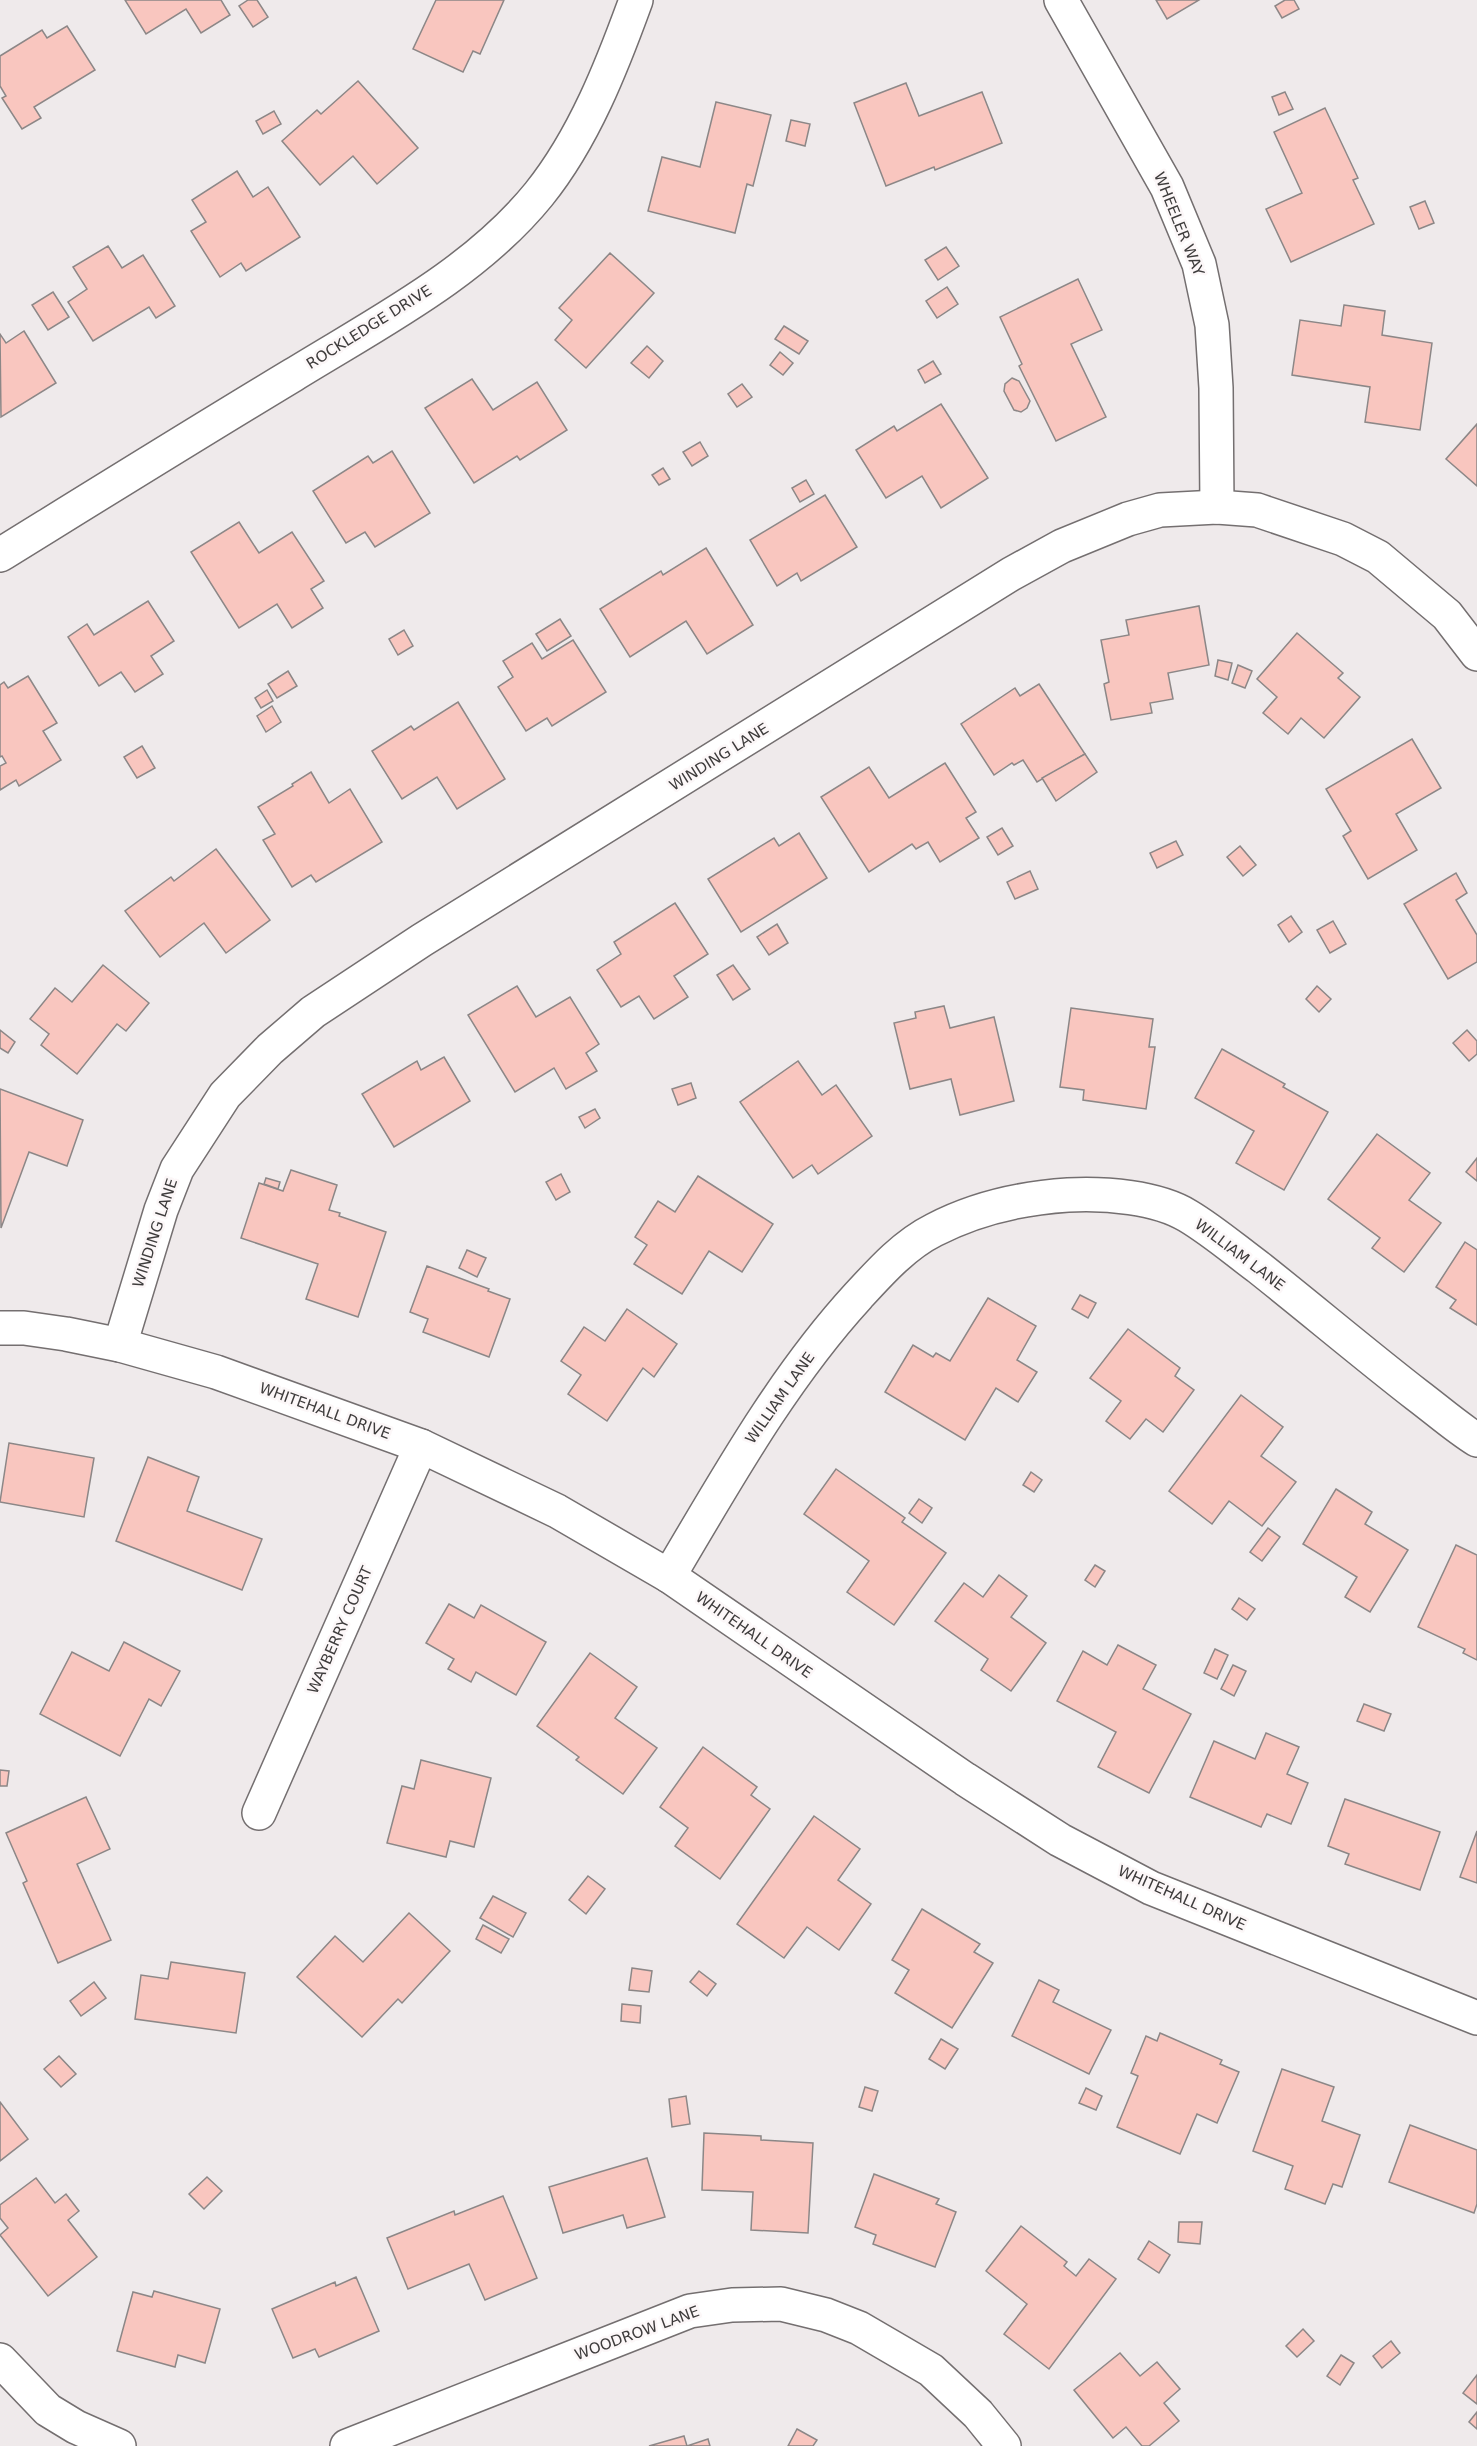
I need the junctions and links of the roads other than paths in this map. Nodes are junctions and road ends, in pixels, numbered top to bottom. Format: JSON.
{"nodes":[{"id":1,"x":636,"y":0,"type":"edge"},
{"id":2,"x":1061,"y":0,"type":"edge"},
{"id":3,"x":1217,"y":507,"type":"junction"},
{"id":4,"x":0,"y":555,"type":"edge"},
{"id":5,"x":1477,"y":654,"type":"edge"},
{"id":6,"x":0,"y":1328,"type":"edge"},
{"id":7,"x":120,"y":1345,"type":"junction"},
{"id":8,"x":1477,"y":1440,"type":"edge"},
{"id":9,"x":421,"y":1446,"type":"junction"},
{"id":10,"x":669,"y":1576,"type":"junction"},
{"id":11,"x":260,"y":1813,"type":"dead end"},
{"id":12,"x":1477,"y":2018,"type":"edge"},
{"id":13,"x":0,"y":2360,"type":"edge"},
{"id":14,"x":119,"y":2446,"type":"edge"},
{"id":15,"x":347,"y":2446,"type":"edge"},
{"id":16,"x":1004,"y":2446,"type":"edge"}],
"edges":[{"from":1,"to":4,"type":"street","name":"ROCKLEDGE DRIVE"},
{"from":2,"to":3,"type":"street","name":"WHEELER WAY"},
{"from":3,"to":5,"type":"street","name":"WINDING LANE"},
{"from":3,"to":7,"type":"street","name":"WINDING LANE"},
{"from":6,"to":7,"type":"street","name":"WHITEHALL DRIVE"},
{"from":7,"to":9,"type":"street","name":"WHITEHALL DRIVE"},
{"from":8,"to":10,"type":"street","name":"WILLIAM LANE"},
{"from":9,"to":10,"type":"street","name":"WHITEHALL DRIVE"},
{"from":9,"to":11,"type":"street","name":"WAYBERRY COURT"},
{"from":10,"to":12,"type":"street","name":"WHITEHALL DRIVE"},
{"from":13,"to":14,"type":"street"},
{"from":15,"to":16,"type":"street","name":"WOODROW LANE"}]}
